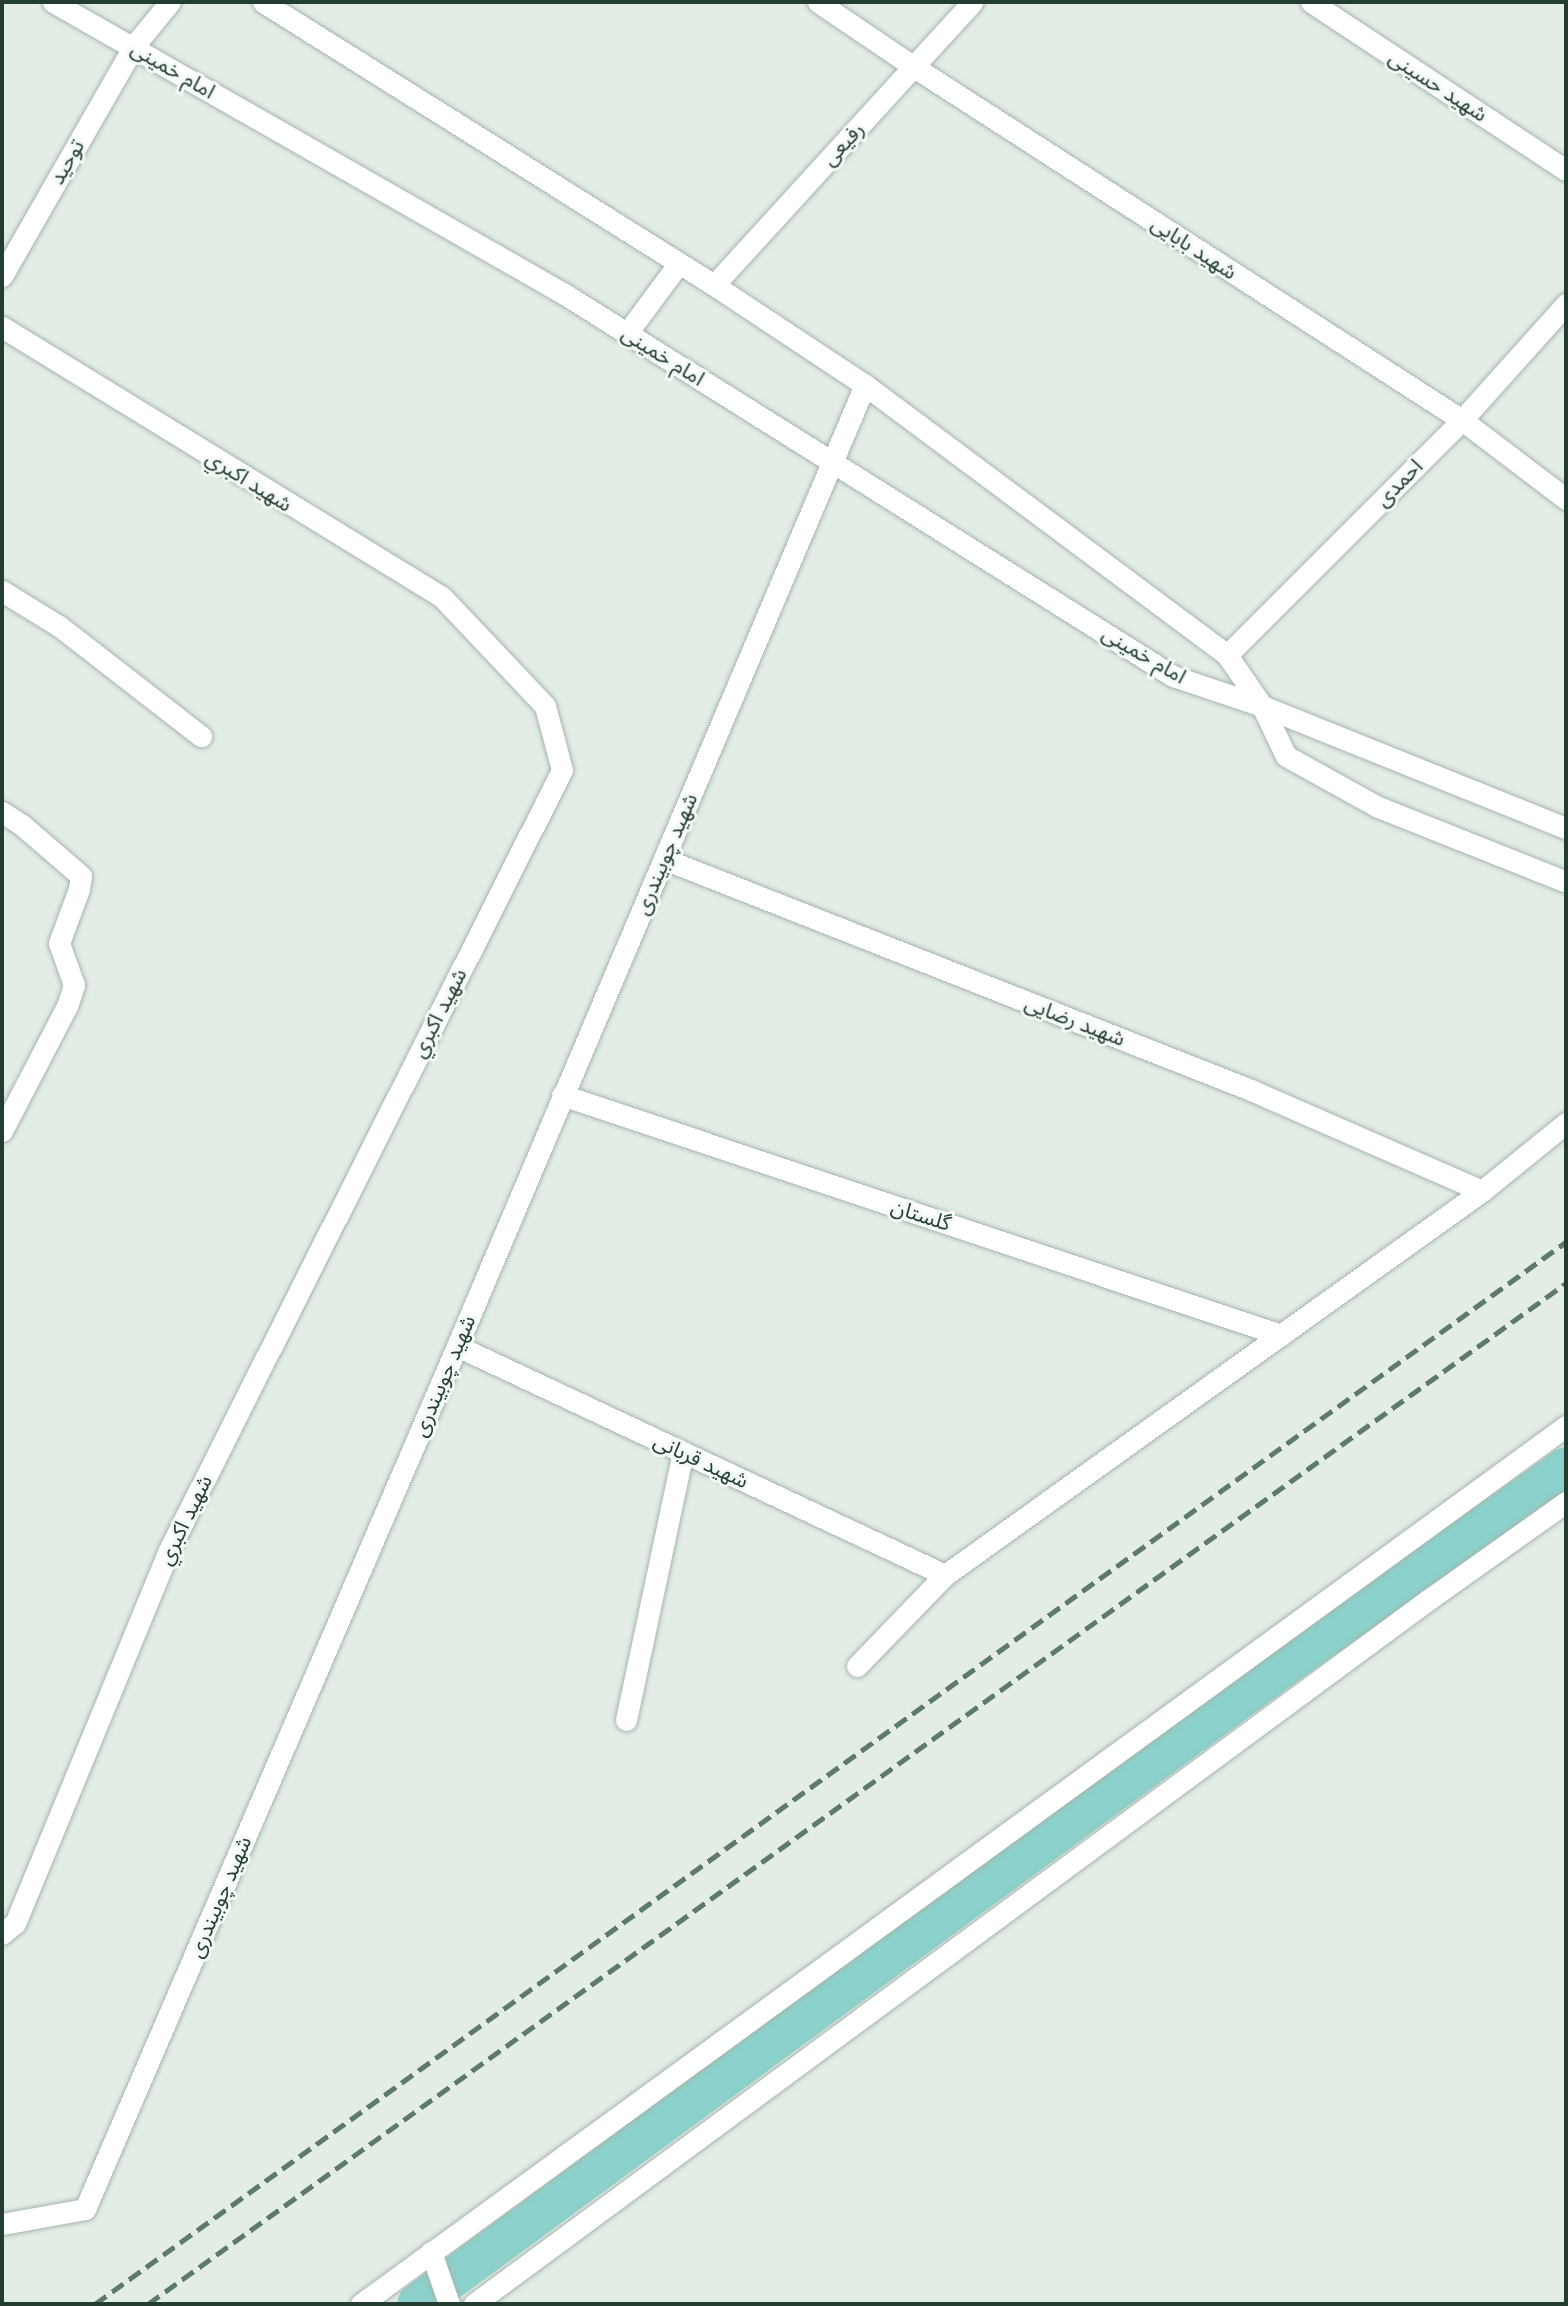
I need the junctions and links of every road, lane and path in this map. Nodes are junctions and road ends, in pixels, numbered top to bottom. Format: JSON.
{"nodes":[{"id":1,"x":53,"y":2,"type":"edge"},
{"id":2,"x":170,"y":2,"type":"edge"},
{"id":3,"x":263,"y":2,"type":"edge"},
{"id":4,"x":818,"y":2,"type":"edge"},
{"id":5,"x":972,"y":2,"type":"edge"},
{"id":6,"x":1311,"y":2,"type":"edge"},
{"id":7,"x":133,"y":47,"type":"junction"},
{"id":8,"x":914,"y":67,"type":"junction"},
{"id":9,"x":1566,"y":170,"type":"edge"},
{"id":10,"x":679,"y":262,"type":"junction"},
{"id":11,"x":2,"y":276,"type":"edge"},
{"id":12,"x":714,"y":285,"type":"junction"},
{"id":13,"x":1566,"y":304,"type":"edge"},
{"id":14,"x":2,"y":327,"type":"edge"},
{"id":15,"x":627,"y":333,"type":"junction"},
{"id":16,"x":864,"y":385,"type":"junction"},
{"id":17,"x":1462,"y":420,"type":"junction"},
{"id":18,"x":832,"y":462,"type":"junction"},
{"id":19,"x":1566,"y":499,"type":"edge"},
{"id":20,"x":2,"y":591,"type":"edge"},
{"id":21,"x":1227,"y":655,"type":"junction"},
{"id":22,"x":1262,"y":706,"type":"junction"},
{"id":23,"x":201,"y":736,"type":"dead end"},
{"id":24,"x":2,"y":812,"type":"edge"},
{"id":25,"x":1566,"y":828,"type":"edge"},
{"id":26,"x":664,"y":859,"type":"junction"},
{"id":27,"x":1566,"y":882,"type":"edge"},
{"id":28,"x":562,"y":1096,"type":"junction"},
{"id":29,"x":1566,"y":1123,"type":"edge"},
{"id":30,"x":2,"y":1131,"type":"edge"},
{"id":31,"x":1482,"y":1191,"type":"junction"},
{"id":32,"x":1281,"y":1335,"type":"junction"},
{"id":33,"x":457,"y":1346,"type":"junction"},
{"id":34,"x":1566,"y":1426,"type":"edge"},
{"id":35,"x":683,"y":1452,"type":"junction"},
{"id":36,"x":1566,"y":1502,"type":"edge"},
{"id":37,"x":945,"y":1575,"type":"junction"},
{"id":38,"x":857,"y":1666,"type":"dead end"},
{"id":39,"x":626,"y":1720,"type":"dead end"},
{"id":40,"x":8,"y":1928,"type":"edge"},
{"id":41,"x":2,"y":2224,"type":"edge"},
{"id":42,"x":431,"y":2254,"type":"junction"},
{"id":43,"x":361,"y":2304,"type":"edge"},
{"id":44,"x":449,"y":2304,"type":"edge"},
{"id":45,"x":474,"y":2304,"type":"edge"}],
"edges":[{"from":1,"to":7,"type":"street","name":"امام خمینی"},
{"from":2,"to":7,"type":"street","name":"توحید"},
{"from":3,"to":10,"type":"street","name":"امام خمینی"},
{"from":4,"to":8,"type":"street","name":"شهید بابایی"},
{"from":5,"to":8,"type":"street","name":"رفیعی"},
{"from":6,"to":9,"type":"street","name":"شهید حسینی"},
{"from":7,"to":11,"type":"street","name":"توحید"},
{"from":7,"to":15,"type":"street","name":"امام خمینی"},
{"from":8,"to":12,"type":"street","name":"رفیعی"},
{"from":8,"to":17,"type":"street","name":"شهید بابایی"},
{"from":10,"to":12,"type":"street","name":"امام خمینی"},
{"from":10,"to":15,"type":"street"},
{"from":12,"to":16,"type":"street","name":"امام خمینی"},
{"from":13,"to":17,"type":"street","name":"احمدی"},
{"from":14,"to":40,"type":"street","name":"شهيد اکبري"},
{"from":15,"to":18,"type":"street","name":"امام خمینی"},
{"from":16,"to":18,"type":"street","name":"شهید چوبیندری"},
{"from":16,"to":21,"type":"street","name":"امام خمینی"},
{"from":17,"to":19,"type":"street","name":"شهید بابایی"},
{"from":17,"to":21,"type":"street","name":"احمدی"},
{"from":18,"to":22,"type":"street","name":"امام خمینی"},
{"from":18,"to":26,"type":"street","name":"شهید چوبیندری"},
{"from":20,"to":23,"type":"street"},
{"from":21,"to":22,"type":"street","name":"امام خمینی"},
{"from":22,"to":25,"type":"street"},
{"from":22,"to":27,"type":"street"},
{"from":24,"to":30,"type":"street"},
{"from":26,"to":28,"type":"street","name":"شهید چوبیندری"},
{"from":26,"to":31,"type":"street","name":"شهید رضایی"},
{"from":28,"to":32,"type":"street","name":"گلستان"},
{"from":28,"to":33,"type":"street","name":"شهید چوبیندری"},
{"from":29,"to":31,"type":"street"},
{"from":31,"to":32,"type":"street"},
{"from":32,"to":37,"type":"street"},
{"from":33,"to":35,"type":"street","name":"شهید قربانی"},
{"from":33,"to":41,"type":"street","name":"شهید چوبیندری"},
{"from":34,"to":42,"type":"street"},
{"from":35,"to":37,"type":"street","name":"شهید قربانی"},
{"from":35,"to":39,"type":"street"},
{"from":36,"to":45,"type":"street"},
{"from":37,"to":38,"type":"street"},
{"from":42,"to":43,"type":"street"},
{"from":42,"to":44,"type":"street"}]}
